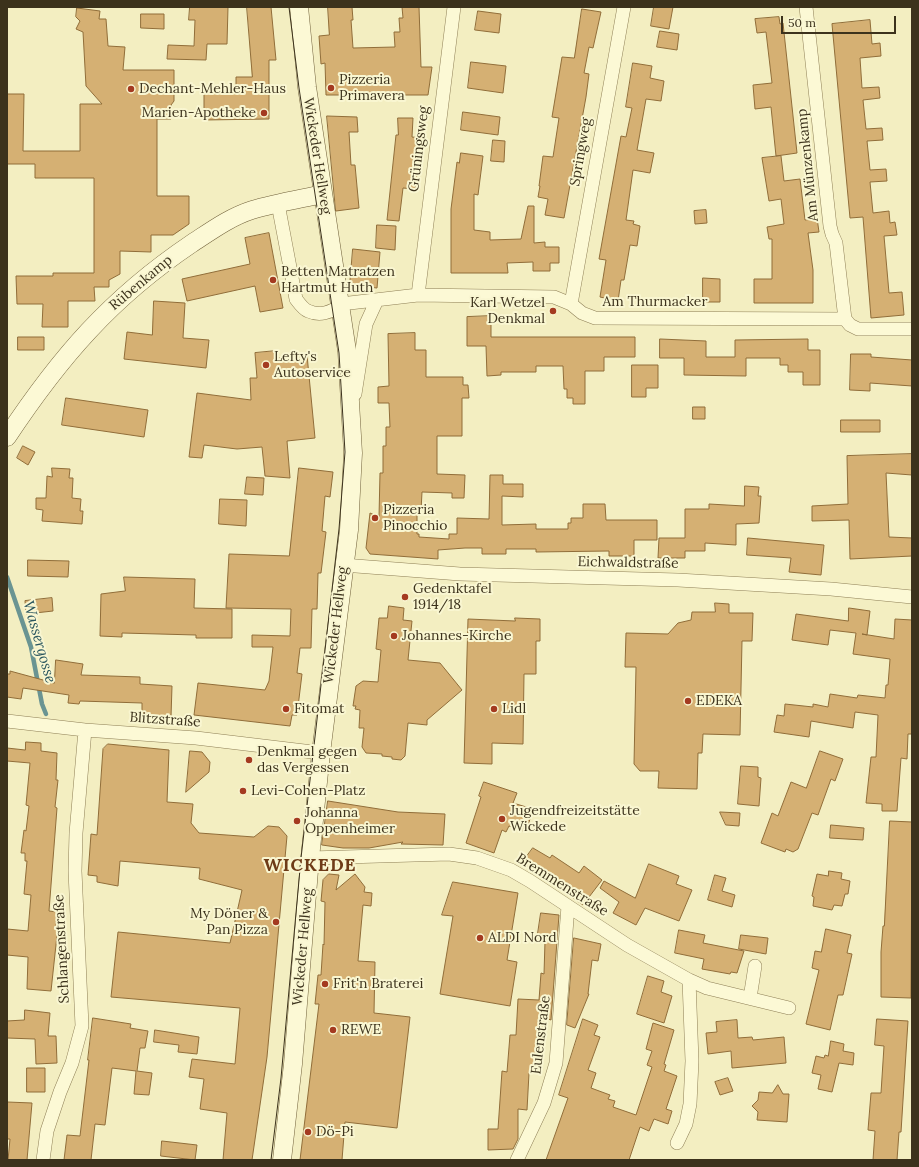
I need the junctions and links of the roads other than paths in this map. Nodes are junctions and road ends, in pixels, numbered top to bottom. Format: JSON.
{"nodes":[{"id":1,"x":298,"y":7,"type":"edge"},
{"id":2,"x":454,"y":7,"type":"edge"},
{"id":3,"x":624,"y":7,"type":"edge"},
{"id":4,"x":806,"y":7,"type":"edge"},
{"id":5,"x":323,"y":194,"type":"junction"},
{"id":6,"x":278,"y":204,"type":"junction"},
{"id":7,"x":418,"y":295,"type":"junction"},
{"id":8,"x":377,"y":300,"type":"junction"},
{"id":9,"x":341,"y":304,"type":"junction"},
{"id":10,"x":571,"y":304,"type":"junction"},
{"id":11,"x":845,"y":318,"type":"junction"},
{"id":12,"x":912,"y":329,"type":"edge"},
{"id":13,"x":352,"y":411,"type":"junction"},
{"id":14,"x":7,"y":437,"type":"edge"},
{"id":15,"x":343,"y":565,"type":"junction"},
{"id":16,"x":912,"y":597,"type":"edge"},
{"id":17,"x":7,"y":720,"type":"edge"},
{"id":18,"x":85,"y":730,"type":"junction"},
{"id":19,"x":321,"y":753,"type":"junction"},
{"id":20,"x":310,"y":858,"type":"junction"},
{"id":21,"x":568,"y":906,"type":"junction"},
{"id":22,"x":755,"y":966,"type":"dead end"},
{"id":23,"x":689,"y":980,"type":"junction"},
{"id":24,"x":750,"y":998,"type":"junction"},
{"id":25,"x":789,"y":1008,"type":"dead end"},
{"id":26,"x":677,"y":1143,"type":"dead end"},
{"id":27,"x":43,"y":1160,"type":"edge"},
{"id":28,"x":282,"y":1160,"type":"edge"},
{"id":29,"x":517,"y":1160,"type":"edge"}],
"edges":[{"from":1,"to":5,"type":"main road","name":"Wickeder Hellweg"},
{"from":2,"to":7,"type":"street","name":"Grüningsweg"},
{"from":3,"to":10,"type":"street","name":"Springweg"},
{"from":4,"to":11,"type":"street","name":"Am Münzenkamp"},
{"from":5,"to":6,"type":"main road","name":"Rübenkamp"},
{"from":5,"to":9,"type":"main road","name":"Wickeder Hellweg"},
{"from":6,"to":9,"type":"street"},
{"from":6,"to":14,"type":"main road","name":"Rübenkamp"},
{"from":7,"to":8,"type":"street","name":"Am Thurmacker"},
{"from":7,"to":10,"type":"street","name":"Am Thurmacker"},
{"from":8,"to":9,"type":"street","name":"Am Thurmacker"},
{"from":8,"to":13,"type":"street"},
{"from":9,"to":13,"type":"main road","name":"Wickeder Hellweg"},
{"from":10,"to":11,"type":"street","name":"Am Thurmacker"},
{"from":11,"to":12,"type":"street"},
{"from":13,"to":15,"type":"main road","name":"Wickeder Hellweg"},
{"from":15,"to":16,"type":"street","name":"Eichwaldstraße"},
{"from":15,"to":19,"type":"main road","name":"Wickeder Hellweg"},
{"from":17,"to":18,"type":"street","name":"Blitzstraße"},
{"from":18,"to":19,"type":"street","name":"Blitzstraße"},
{"from":18,"to":27,"type":"street","name":"Schlangenstraße"},
{"from":19,"to":20,"type":"main road","name":"Wickeder Hellweg"},
{"from":20,"to":21,"type":"street","name":"Bremmenstraße"},
{"from":20,"to":28,"type":"main road","name":"Wickeder Hellweg"},
{"from":21,"to":23,"type":"street","name":"Bremmenstraße"},
{"from":21,"to":29,"type":"street","name":"Eulenstraße"},
{"from":22,"to":24,"type":"street"},
{"from":23,"to":24,"type":"street","name":"Bremmenstraße"},
{"from":23,"to":26,"type":"street"},
{"from":24,"to":25,"type":"street","name":"Bremmenstraße"}]}
